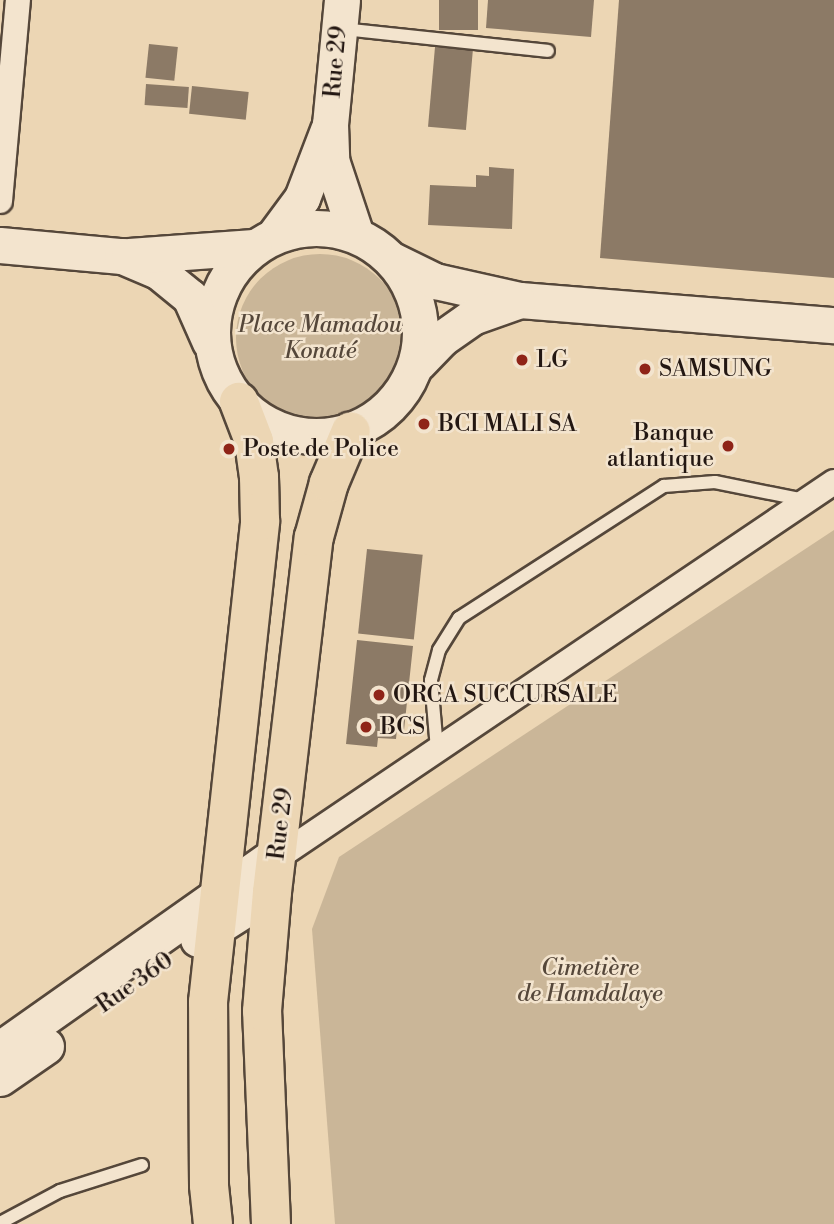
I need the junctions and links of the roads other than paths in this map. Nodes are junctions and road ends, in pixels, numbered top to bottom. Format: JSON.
{"nodes":[{"id":1,"x":18,"y":0,"type":"edge"},
{"id":2,"x":340,"y":14,"type":"edge"},
{"id":3,"x":548,"y":51,"type":"dead end"},
{"id":4,"x":330,"y":124,"type":"junction"},
{"id":5,"x":0,"y":201,"type":"edge"},
{"id":6,"x":356,"y":235,"type":"junction"},
{"id":7,"x":264,"y":242,"type":"junction"},
{"id":8,"x":0,"y":245,"type":"edge"},
{"id":9,"x":122,"y":256,"type":"junction"},
{"id":10,"x":394,"y":261,"type":"junction"},
{"id":11,"x":520,"y":300,"type":"junction"},
{"id":12,"x":834,"y":325,"type":"edge"},
{"id":13,"x":213,"y":349,"type":"junction"},
{"id":14,"x":418,"y":363,"type":"junction"},
{"id":15,"x":239,"y":402,"type":"junction"},
{"id":16,"x":352,"y":431,"type":"junction"},
{"id":17,"x":834,"y":482,"type":"edge"},
{"id":18,"x":807,"y":500,"type":"junction"},
{"id":19,"x":437,"y":750,"type":"junction"},
{"id":20,"x":276,"y":868,"type":"junction"},
{"id":21,"x":218,"y":911,"type":"junction"},
{"id":22,"x":0,"y":1049,"type":"edge"},
{"id":23,"x":0,"y":1078,"type":"edge"},
{"id":24,"x":142,"y":1165,"type":"dead end"},
{"id":25,"x":0,"y":1223,"type":"edge"},
{"id":26,"x":214,"y":1224,"type":"edge"},
{"id":27,"x":271,"y":1224,"type":"edge"}],
"edges":[{"from":1,"to":5,"type":"street"},
{"from":2,"to":3,"type":"lane"},
{"from":2,"to":4,"type":"main road","name":"Rue 29"},
{"from":4,"to":6,"type":"main road","name":"Rue 29"},
{"from":4,"to":7,"type":"main road","name":"Rue 29"},
{"from":6,"to":7,"type":"main road"},
{"from":6,"to":10,"type":"main road"},
{"from":7,"to":9,"type":"main road"},
{"from":7,"to":13,"type":"main road"},
{"from":8,"to":9,"type":"main road"},
{"from":9,"to":13,"type":"main road"},
{"from":10,"to":11,"type":"main road"},
{"from":10,"to":14,"type":"main road"},
{"from":11,"to":12,"type":"main road"},
{"from":11,"to":14,"type":"main road"},
{"from":13,"to":15,"type":"main road"},
{"from":14,"to":16,"type":"main road"},
{"from":15,"to":16,"type":"main road"},
{"from":15,"to":21,"type":"main road"},
{"from":16,"to":20,"type":"main road","name":"Rue 29"},
{"from":17,"to":18,"type":"street"},
{"from":18,"to":19,"type":"street"},
{"from":18,"to":19,"type":"lane"},
{"from":19,"to":20,"type":"street"},
{"from":20,"to":21,"type":"main road","name":"Rue 360"},
{"from":20,"to":27,"type":"main road","name":"Rue 29"},
{"from":21,"to":22,"type":"main road"},
{"from":21,"to":23,"type":"main road","name":"Rue 360"},
{"from":21,"to":26,"type":"main road"},
{"from":24,"to":25,"type":"lane"}]}
